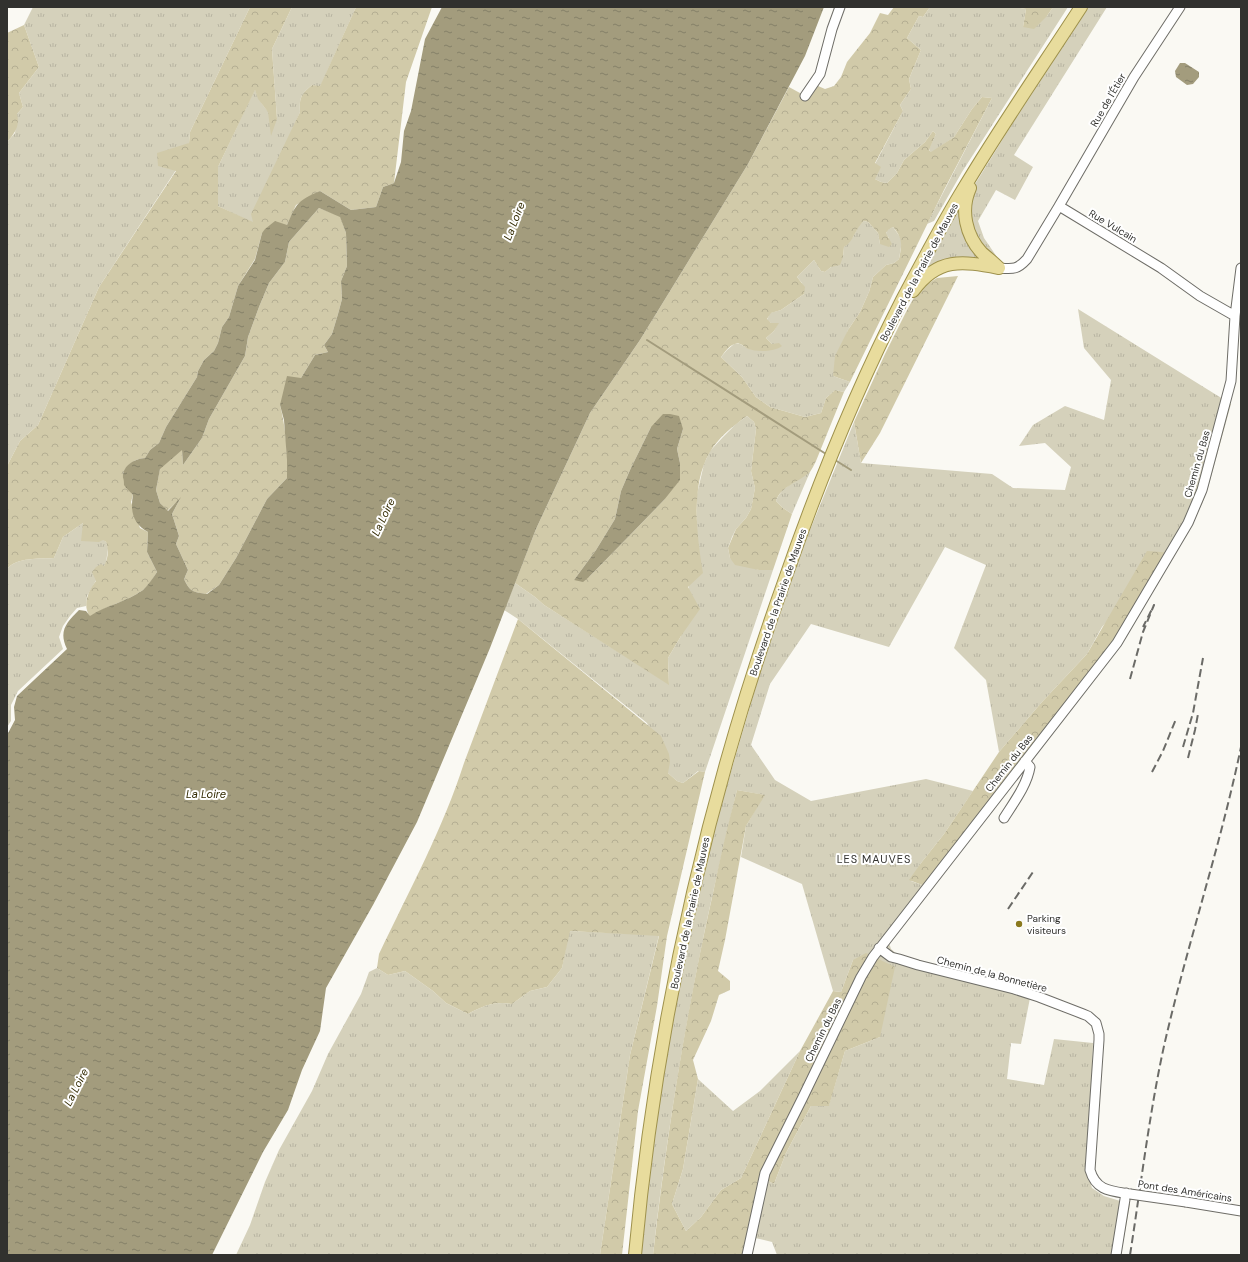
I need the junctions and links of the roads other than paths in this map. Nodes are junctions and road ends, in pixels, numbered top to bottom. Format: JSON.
{"nodes":[{"id":1,"x":840,"y":7,"type":"edge"},
{"id":2,"x":1074,"y":7,"type":"edge"},
{"id":3,"x":1082,"y":7,"type":"edge"},
{"id":4,"x":1180,"y":7,"type":"edge"},
{"id":5,"x":805,"y":96,"type":"dead end"},
{"id":6,"x":1059,"y":206,"type":"junction"},
{"id":7,"x":999,"y":268,"type":"junction"},
{"id":8,"x":1241,"y":268,"type":"edge"},
{"id":9,"x":1235,"y":316,"type":"junction"},
{"id":10,"x":856,"y":398,"type":"junction"},
{"id":11,"x":1025,"y":761,"type":"junction"},
{"id":12,"x":1004,"y":818,"type":"dead end"},
{"id":13,"x":879,"y":948,"type":"junction"},
{"id":14,"x":1128,"y":1194,"type":"junction"},
{"id":15,"x":1241,"y":1211,"type":"edge"},
{"id":16,"x":628,"y":1255,"type":"edge"},
{"id":17,"x":635,"y":1255,"type":"edge"},
{"id":18,"x":747,"y":1255,"type":"edge"},
{"id":19,"x":1116,"y":1255,"type":"edge"}],
"edges":[{"from":1,"to":5,"type":"street"},
{"from":2,"to":16,"type":"main road","name":"Boulevard de la Prairie de Mauves"},
{"from":3,"to":7,"type":"main road"},
{"from":3,"to":10,"type":"main road","name":"Boulevard de la Prairie de Mauves"},
{"from":4,"to":6,"type":"street","name":"Rue de l'Étier"},
{"from":6,"to":7,"type":"street"},
{"from":6,"to":9,"type":"street","name":"Rue Vulcain"},
{"from":7,"to":10,"type":"main road"},
{"from":8,"to":9,"type":"street","name":"Chemin du Bas"},
{"from":9,"to":11,"type":"street","name":"Chemin du Bas"},
{"from":10,"to":17,"type":"main road","name":"Boulevard de la Prairie de Mauves"},
{"from":11,"to":12,"type":"street"},
{"from":11,"to":13,"type":"street","name":"Chemin du Bas"},
{"from":13,"to":14,"type":"street","name":"Chemin de la Bonnetière"},
{"from":13,"to":18,"type":"street","name":"Chemin du Bas"},
{"from":14,"to":15,"type":"street","name":"Pont des Américains","bridge":true},
{"from":14,"to":19,"type":"street"}]}
